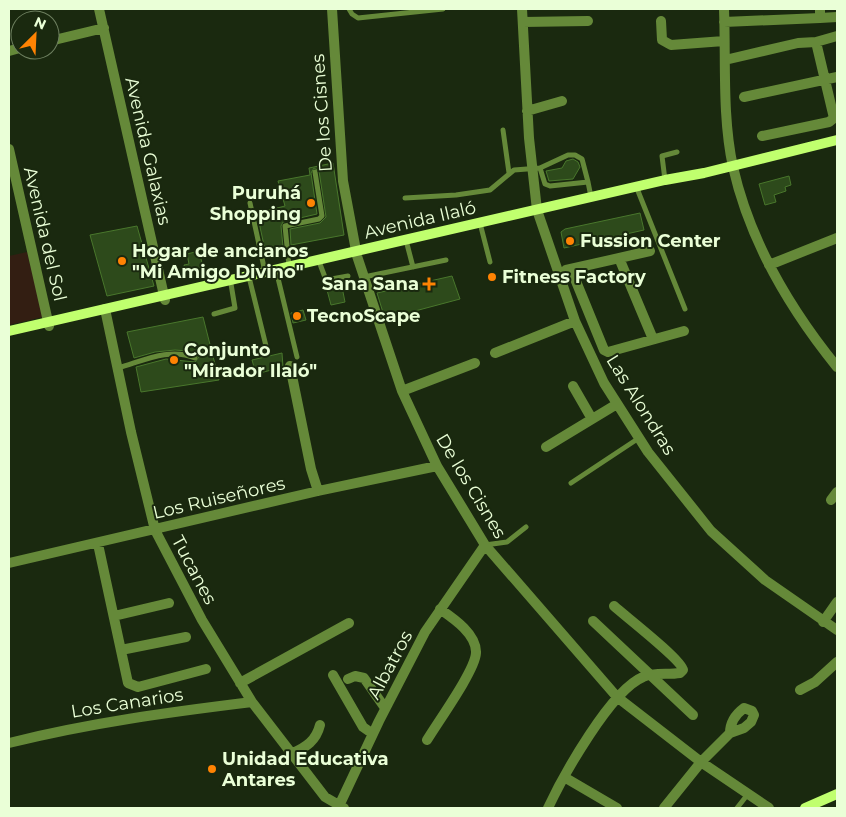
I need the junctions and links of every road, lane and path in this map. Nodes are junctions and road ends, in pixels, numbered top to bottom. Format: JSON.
{"nodes":[{"id":1,"x":99,"y":9,"type":"edge"},
{"id":2,"x":332,"y":9,"type":"edge"},
{"id":3,"x":349,"y":9,"type":"edge"},
{"id":4,"x":443,"y":9,"type":"edge"},
{"id":5,"x":522,"y":9,"type":"edge"},
{"id":6,"x":724,"y":9,"type":"edge"},
{"id":7,"x":820,"y":14,"type":"edge"},
{"id":8,"x":837,"y":18,"type":"edge"},
{"id":9,"x":661,"y":20,"type":"dead end"},
{"id":10,"x":588,"y":21,"type":"dead end"},
{"id":11,"x":522,"y":22,"type":"junction"},
{"id":12,"x":724,"y":22,"type":"junction"},
{"id":13,"x":104,"y":28,"type":"junction"},
{"id":14,"x":837,"y":36,"type":"edge"},
{"id":15,"x":60,"y":39,"type":"edge"},
{"id":16,"x":724,"y":41,"type":"junction"},
{"id":17,"x":816,"y":42,"type":"junction"},
{"id":18,"x":725,"y":60,"type":"junction"},
{"id":19,"x":837,"y":77,"type":"edge"},
{"id":20,"x":826,"y":80,"type":"junction"},
{"id":21,"x":744,"y":97,"type":"dead end"},
{"id":22,"x":562,"y":100,"type":"dead end"},
{"id":23,"x":527,"y":112,"type":"junction"},
{"id":24,"x":503,"y":130,"type":"dead end"},
{"id":25,"x":762,"y":136,"type":"dead end"},
{"id":26,"x":837,"y":140,"type":"edge"},
{"id":27,"x":837,"y":146,"type":"edge"},
{"id":28,"x":9,"y":149,"type":"edge"},
{"id":29,"x":677,"y":152,"type":"dead end"},
{"id":30,"x":733,"y":167,"type":"junction"},
{"id":31,"x":536,"y":168,"type":"junction"},
{"id":32,"x":314,"y":172,"type":"dead end"},
{"id":33,"x":509,"y":173,"type":"junction"},
{"id":34,"x":665,"y":180,"type":"junction"},
{"id":35,"x":588,"y":182,"type":"junction"},
{"id":36,"x":638,"y":191,"type":"junction"},
{"id":37,"x":591,"y":197,"type":"junction"},
{"id":38,"x":405,"y":198,"type":"dead end"},
{"id":39,"x":250,"y":203,"type":"dead end"},
{"id":40,"x":538,"y":212,"type":"junction"},
{"id":41,"x":482,"y":227,"type":"junction"},
{"id":42,"x":837,"y":238,"type":"edge"},
{"id":43,"x":408,"y":244,"type":"junction"},
{"id":44,"x":650,"y":251,"type":"dead end"},
{"id":45,"x":356,"y":254,"type":"junction"},
{"id":46,"x":619,"y":258,"type":"junction"},
{"id":47,"x":446,"y":260,"type":"dead end"},
{"id":48,"x":490,"y":262,"type":"dead end"},
{"id":49,"x":320,"y":264,"type":"junction"},
{"id":50,"x":769,"y":265,"type":"junction"},
{"id":51,"x":289,"y":267,"type":"junction"},
{"id":52,"x":413,"y":267,"type":"junction"},
{"id":53,"x":571,"y":269,"type":"junction"},
{"id":54,"x":265,"y":272,"type":"junction"},
{"id":55,"x":558,"y":272,"type":"junction"},
{"id":56,"x":277,"y":274,"type":"junction"},
{"id":57,"x":348,"y":276,"type":"dead end"},
{"id":58,"x":363,"y":277,"type":"junction"},
{"id":59,"x":250,"y":280,"type":"junction"},
{"id":60,"x":231,"y":284,"type":"junction"},
{"id":61,"x":165,"y":297,"type":"junction"},
{"id":62,"x":685,"y":309,"type":"dead end"},
{"id":63,"x":105,"y":311,"type":"junction"},
{"id":64,"x":214,"y":314,"type":"dead end"},
{"id":65,"x":575,"y":321,"type":"junction"},
{"id":66,"x":48,"y":324,"type":"junction"},
{"id":67,"x":9,"y":331,"type":"edge"},
{"id":68,"x":684,"y":331,"type":"dead end"},
{"id":69,"x":9,"y":335,"type":"edge"},
{"id":70,"x":653,"y":339,"type":"junction"},
{"id":71,"x":266,"y":350,"type":"dead end"},
{"id":72,"x":495,"y":353,"type":"dead end"},
{"id":73,"x":298,"y":357,"type":"dead end"},
{"id":74,"x":194,"y":358,"type":"dead end"},
{"id":75,"x":475,"y":363,"type":"dead end"},
{"id":76,"x":290,"y":366,"type":"dead end"},
{"id":77,"x":837,"y":367,"type":"edge"},
{"id":78,"x":117,"y":368,"type":"junction"},
{"id":79,"x":573,"y":386,"type":"dead end"},
{"id":80,"x":402,"y":391,"type":"junction"},
{"id":81,"x":617,"y":404,"type":"junction"},
{"id":82,"x":592,"y":419,"type":"junction"},
{"id":83,"x":639,"y":438,"type":"junction"},
{"id":84,"x":546,"y":447,"type":"dead end"},
{"id":85,"x":436,"y":466,"type":"junction"},
{"id":86,"x":571,"y":483,"type":"dead end"},
{"id":87,"x":318,"y":491,"type":"junction"},
{"id":88,"x":526,"y":527,"type":"dead end"},
{"id":89,"x":155,"y":530,"type":"junction"},
{"id":90,"x":98,"y":544,"type":"junction"},
{"id":91,"x":485,"y":545,"type":"junction"},
{"id":92,"x":9,"y":563,"type":"edge"},
{"id":93,"x":169,"y":603,"type":"dead end"},
{"id":94,"x":614,"y":606,"type":"dead end"},
{"id":95,"x":836,"y":608,"type":"edge"},
{"id":96,"x":440,"y":610,"type":"junction"},
{"id":97,"x":114,"y":616,"type":"junction"},
{"id":98,"x":593,"y":621,"type":"dead end"},
{"id":99,"x":823,"y":622,"type":"junction"},
{"id":100,"x":349,"y":623,"type":"dead end"},
{"id":101,"x":837,"y":630,"type":"edge"},
{"id":102,"x":186,"y":637,"type":"dead end"},
{"id":103,"x":121,"y":650,"type":"junction"},
{"id":104,"x":837,"y":662,"type":"edge"},
{"id":105,"x":206,"y":669,"type":"dead end"},
{"id":106,"x":651,"y":674,"type":"junction"},
{"id":107,"x":332,"y":675,"type":"dead end"},
{"id":108,"x":348,"y":679,"type":"dead end"},
{"id":109,"x":240,"y":683,"type":"junction"},
{"id":110,"x":800,"y":690,"type":"dead end"},
{"id":111,"x":617,"y":697,"type":"junction"},
{"id":112,"x":252,"y":702,"type":"junction"},
{"id":113,"x":386,"y":708,"type":"junction"},
{"id":114,"x":693,"y":715,"type":"dead end"},
{"id":115,"x":320,"y":725,"type":"dead end"},
{"id":116,"x":730,"y":733,"type":"dead end"},
{"id":117,"x":373,"y":734,"type":"junction"},
{"id":118,"x":426,"y":740,"type":"dead end"},
{"id":119,"x":9,"y":743,"type":"edge"},
{"id":120,"x":293,"y":753,"type":"junction"},
{"id":121,"x":701,"y":762,"type":"junction"},
{"id":122,"x":564,"y":777,"type":"junction"},
{"id":123,"x":748,"y":794,"type":"junction"},
{"id":124,"x":837,"y":794,"type":"edge"},
{"id":125,"x":340,"y":808,"type":"edge"},
{"id":126,"x":548,"y":808,"type":"edge"},
{"id":127,"x":617,"y":808,"type":"edge"},
{"id":128,"x":664,"y":808,"type":"edge"},
{"id":129,"x":736,"y":808,"type":"edge"},
{"id":130,"x":769,"y":808,"type":"edge"},
{"id":131,"x":805,"y":808,"type":"edge"}],
"edges":[{"from":1,"to":13,"type":"street","name":"Avenida Galaxias"},
{"from":2,"to":45,"type":"street","name":"De los Cisnes"},
{"from":3,"to":4,"type":"lane"},
{"from":5,"to":11,"type":"street","name":"Las Alondras"},
{"from":6,"to":12,"type":"street"},
{"from":7,"to":8,"type":"street"},
{"from":7,"to":12,"type":"street"},
{"from":9,"to":16,"type":"street"},
{"from":10,"to":11,"type":"street"},
{"from":11,"to":23,"type":"street","name":"Las Alondras"},
{"from":12,"to":16,"type":"street"},
{"from":13,"to":15,"type":"street"},
{"from":13,"to":61,"type":"street","name":"Avenida Galaxias"},
{"from":14,"to":17,"type":"street"},
{"from":16,"to":18,"type":"street"},
{"from":17,"to":18,"type":"street"},
{"from":17,"to":20,"type":"street"},
{"from":18,"to":30,"type":"street"},
{"from":19,"to":20,"type":"street"},
{"from":20,"to":21,"type":"street"},
{"from":20,"to":25,"type":"street"},
{"from":22,"to":23,"type":"street"},
{"from":23,"to":31,"type":"street","name":"Las Alondras"},
{"from":24,"to":33,"type":"lane"},
{"from":26,"to":30,"type":"main road","name":"Avenida Ilaló"},
{"from":27,"to":30,"type":"main road","name":"Avenida Ilaló"},
{"from":28,"to":66,"type":"street","name":"Avenida del Sol"},
{"from":29,"to":34,"type":"lane"},
{"from":30,"to":34,"type":"main road","name":"Avenida Ilaló"},
{"from":30,"to":36,"type":"main road","name":"Avenida Ilaló"},
{"from":30,"to":50,"type":"street"},
{"from":31,"to":33,"type":"lane"},
{"from":31,"to":35,"type":"lane"},
{"from":31,"to":35,"type":"lane"},
{"from":31,"to":40,"type":"street","name":"Las Alondras"},
{"from":32,"to":51,"type":"lane"},
{"from":33,"to":38,"type":"lane"},
{"from":34,"to":37,"type":"main road","name":"Avenida Ilaló"},
{"from":35,"to":37,"type":"lane"},
{"from":36,"to":40,"type":"main road","name":"Avenida Ilaló"},
{"from":36,"to":62,"type":"lane"},
{"from":37,"to":40,"type":"main road","name":"Avenida Ilaló"},
{"from":39,"to":54,"type":"lane"},
{"from":40,"to":41,"type":"main road","name":"Avenida Ilaló"},
{"from":40,"to":45,"type":"main road","name":"Avenida Ilaló"},
{"from":40,"to":55,"type":"street","name":"Las Alondras"},
{"from":41,"to":43,"type":"main road","name":"Avenida Ilaló"},
{"from":41,"to":48,"type":"lane"},
{"from":42,"to":50,"type":"street"},
{"from":43,"to":45,"type":"main road","name":"Avenida Ilaló"},
{"from":43,"to":52,"type":"lane"},
{"from":44,"to":46,"type":"street"},
{"from":45,"to":49,"type":"main road","name":"Avenida Ilaló"},
{"from":45,"to":51,"type":"main road","name":"Avenida Ilaló"},
{"from":45,"to":58,"type":"street","name":"De los Cisnes"},
{"from":46,"to":53,"type":"street"},
{"from":46,"to":70,"type":"street"},
{"from":47,"to":52,"type":"lane"},
{"from":49,"to":56,"type":"main road","name":"Avenida Ilaló"},
{"from":49,"to":57,"type":"lane"},
{"from":50,"to":77,"type":"street"},
{"from":51,"to":54,"type":"main road","name":"Avenida Ilaló"},
{"from":52,"to":58,"type":"lane"},
{"from":53,"to":55,"type":"street"},
{"from":53,"to":70,"type":"street"},
{"from":54,"to":61,"type":"main road","name":"Avenida Ilaló"},
{"from":55,"to":65,"type":"street","name":"Las Alondras"},
{"from":56,"to":59,"type":"main road","name":"Avenida Ilaló"},
{"from":56,"to":73,"type":"lane"},
{"from":58,"to":80,"type":"street","name":"De los Cisnes"},
{"from":59,"to":60,"type":"main road","name":"Avenida Ilaló"},
{"from":59,"to":71,"type":"lane"},
{"from":60,"to":61,"type":"main road","name":"Avenida Ilaló"},
{"from":60,"to":64,"type":"lane"},
{"from":61,"to":63,"type":"main road","name":"Avenida Ilaló"},
{"from":63,"to":66,"type":"main road","name":"Avenida Ilaló"},
{"from":63,"to":78,"type":"street","name":"Tucanes"},
{"from":65,"to":72,"type":"street"},
{"from":65,"to":81,"type":"street","name":"Las Alondras"},
{"from":66,"to":67,"type":"main road","name":"Avenida Ilaló"},
{"from":66,"to":69,"type":"main road","name":"Avenida Ilaló"},
{"from":68,"to":70,"type":"street"},
{"from":74,"to":78,"type":"lane"},
{"from":75,"to":80,"type":"street"},
{"from":76,"to":87,"type":"street"},
{"from":78,"to":89,"type":"street","name":"Tucanes"},
{"from":79,"to":82,"type":"street"},
{"from":80,"to":85,"type":"street","name":"De los Cisnes"},
{"from":81,"to":82,"type":"street"},
{"from":81,"to":83,"type":"street","name":"Las Alondras"},
{"from":82,"to":84,"type":"street"},
{"from":83,"to":86,"type":"lane"},
{"from":83,"to":99,"type":"street","name":"Las Alondras"},
{"from":85,"to":87,"type":"street","name":"Los Ruiseñores"},
{"from":85,"to":91,"type":"street","name":"De los Cisnes"},
{"from":87,"to":89,"type":"street","name":"Los Ruiseñores"},
{"from":88,"to":91,"type":"lane"},
{"from":89,"to":90,"type":"street","name":"Los Ruiseñores"},
{"from":89,"to":109,"type":"street","name":"Tucanes"},
{"from":90,"to":92,"type":"street","name":"Los Ruiseñores"},
{"from":90,"to":97,"type":"street"},
{"from":91,"to":96,"type":"street","name":"Albatros"},
{"from":91,"to":111,"type":"street","name":"De los Cisnes"},
{"from":93,"to":97,"type":"street"},
{"from":94,"to":106,"type":"street"},
{"from":95,"to":99,"type":"street"},
{"from":96,"to":113,"type":"street","name":"Albatros"},
{"from":96,"to":118,"type":"street"},
{"from":97,"to":103,"type":"street"},
{"from":98,"to":106,"type":"street"},
{"from":99,"to":101,"type":"street","name":"Las Alondras"},
{"from":100,"to":109,"type":"street"},
{"from":102,"to":103,"type":"street"},
{"from":103,"to":105,"type":"street"},
{"from":104,"to":110,"type":"street"},
{"from":106,"to":111,"type":"street"},
{"from":106,"to":114,"type":"street"},
{"from":107,"to":117,"type":"street"},
{"from":108,"to":113,"type":"street"},
{"from":109,"to":112,"type":"street","name":"Tucanes"},
{"from":111,"to":121,"type":"street","name":"De los Cisnes"},
{"from":111,"to":122,"type":"street"},
{"from":112,"to":119,"type":"street","name":"Los Canarios"},
{"from":112,"to":120,"type":"street","name":"Tucanes"},
{"from":113,"to":117,"type":"street","name":"Albatros"},
{"from":115,"to":120,"type":"street"},
{"from":116,"to":121,"type":"street"},
{"from":117,"to":125,"type":"street","name":"Albatros"},
{"from":120,"to":125,"type":"street","name":"Tucanes"},
{"from":121,"to":123,"type":"street","name":"De los Cisnes"},
{"from":121,"to":128,"type":"street"},
{"from":122,"to":126,"type":"street"},
{"from":122,"to":127,"type":"street"},
{"from":123,"to":129,"type":"lane"},
{"from":123,"to":130,"type":"street","name":"De los Cisnes"},
{"from":124,"to":131,"type":"main road"}]}
